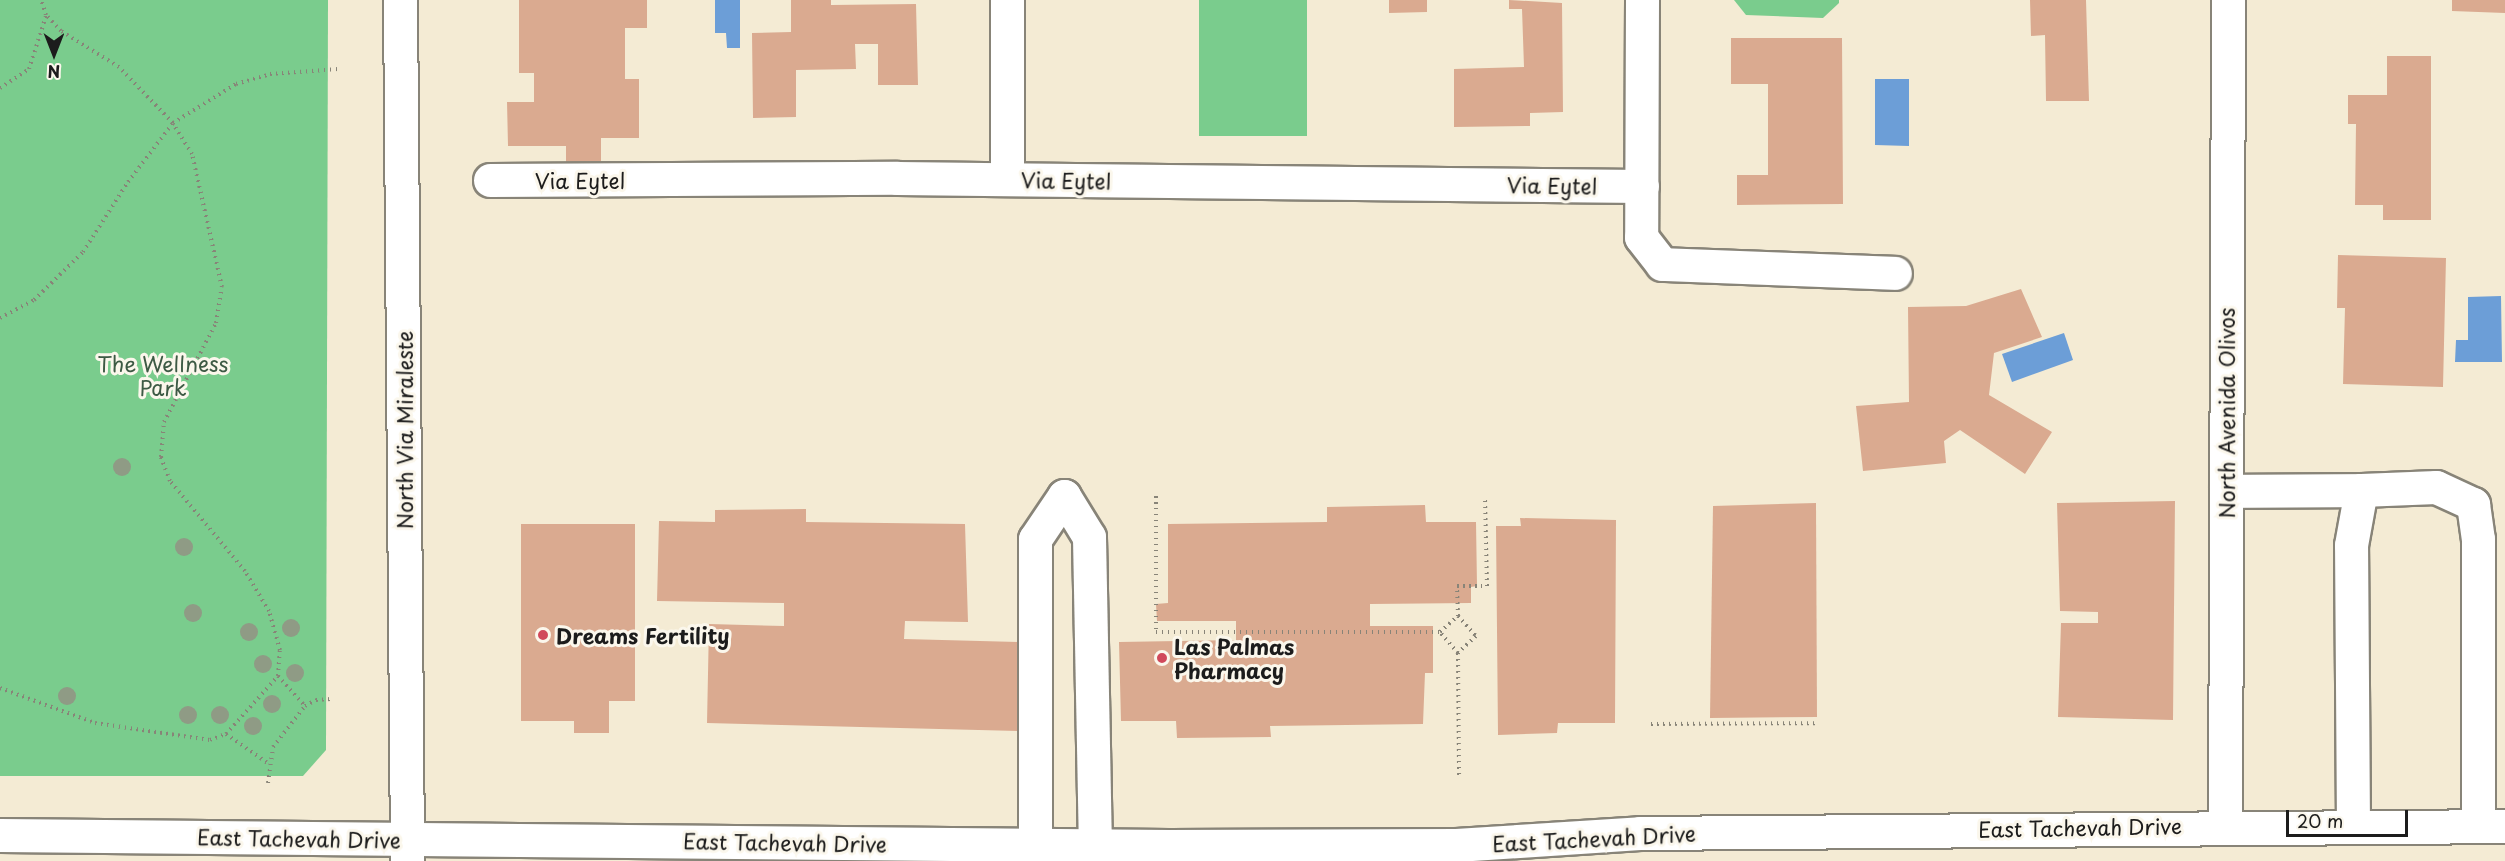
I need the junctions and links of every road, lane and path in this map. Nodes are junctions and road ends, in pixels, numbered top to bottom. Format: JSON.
{"nodes":[{"id":1,"x":41,"y":0,"type":"edge"},
{"id":2,"x":400,"y":0,"type":"edge"},
{"id":3,"x":1007,"y":0,"type":"edge"},
{"id":4,"x":1642,"y":0,"type":"edge"},
{"id":5,"x":2228,"y":0,"type":"edge"},
{"id":6,"x":46,"y":15,"type":"junction"},
{"id":7,"x":338,"y":69,"type":"dead end"},
{"id":8,"x":0,"y":88,"type":"edge"},
{"id":9,"x":173,"y":123,"type":"junction"},
{"id":10,"x":1007,"y":179,"type":"junction"},
{"id":11,"x":490,"y":180,"type":"dead end"},
{"id":12,"x":1642,"y":186,"type":"junction"},
{"id":13,"x":1895,"y":273,"type":"dead end"},
{"id":14,"x":0,"y":318,"type":"edge"},
{"id":15,"x":2226,"y":490,"type":"junction"},
{"id":16,"x":2361,"y":490,"type":"junction"},
{"id":17,"x":1156,"y":496,"type":"dead end"},
{"id":18,"x":1485,"y":497,"type":"dead end"},
{"id":19,"x":1458,"y":616,"type":"junction"},
{"id":20,"x":1440,"y":632,"type":"junction"},
{"id":21,"x":1458,"y":652,"type":"junction"},
{"id":22,"x":278,"y":676,"type":"junction"},
{"id":23,"x":0,"y":688,"type":"edge"},
{"id":24,"x":331,"y":699,"type":"dead end"},
{"id":25,"x":305,"y":706,"type":"junction"},
{"id":26,"x":1817,"y":723,"type":"dead end"},
{"id":27,"x":1651,"y":724,"type":"dead end"},
{"id":28,"x":226,"y":734,"type":"junction"},
{"id":29,"x":269,"y":764,"type":"junction"},
{"id":30,"x":1459,"y":777,"type":"dead end"},
{"id":31,"x":268,"y":783,"type":"dead end"},
{"id":32,"x":2225,"y":825,"type":"junction"},
{"id":33,"x":2353,"y":826,"type":"junction"},
{"id":34,"x":2492,"y":826,"type":"edge"},
{"id":35,"x":0,"y":835,"type":"edge"},
{"id":36,"x":1035,"y":845,"type":"junction"},
{"id":37,"x":1095,"y":846,"type":"junction"},
{"id":38,"x":407,"y":850,"type":"edge"}],
"edges":[{"from":1,"to":6,"type":"path"},
{"from":2,"to":38,"type":"street","name":"North Via Miraleste"},
{"from":3,"to":10,"type":"street"},
{"from":4,"to":12,"type":"street"},
{"from":5,"to":15,"type":"street","name":"North Avenida Olivos"},
{"from":6,"to":8,"type":"path"},
{"from":6,"to":9,"type":"path"},
{"from":7,"to":9,"type":"path"},
{"from":9,"to":14,"type":"path"},
{"from":9,"to":22,"type":"path"},
{"from":10,"to":11,"type":"street","name":"Via Eytel"},
{"from":10,"to":12,"type":"street","name":"Via Eytel"},
{"from":12,"to":13,"type":"street"},
{"from":15,"to":16,"type":"street"},
{"from":15,"to":32,"type":"street","name":"North Avenida Olivos"},
{"from":16,"to":33,"type":"street"},
{"from":16,"to":34,"type":"street"},
{"from":17,"to":20,"type":"path"},
{"from":18,"to":19,"type":"path"},
{"from":19,"to":20,"type":"path"},
{"from":19,"to":21,"type":"path"},
{"from":20,"to":21,"type":"path"},
{"from":21,"to":30,"type":"path"},
{"from":22,"to":25,"type":"path"},
{"from":22,"to":28,"type":"path"},
{"from":23,"to":28,"type":"path"},
{"from":24,"to":25,"type":"path"},
{"from":25,"to":29,"type":"path"},
{"from":26,"to":27,"type":"path"},
{"from":28,"to":29,"type":"path"},
{"from":29,"to":31,"type":"path"},
{"from":32,"to":33,"type":"street","name":"East Tachevah Drive"},
{"from":32,"to":37,"type":"street","name":"East Tachevah Drive"},
{"from":33,"to":34,"type":"street","name":"East Tachevah Drive"},
{"from":35,"to":38,"type":"street","name":"East Tachevah Drive"},
{"from":36,"to":37,"type":"street","name":"East Tachevah Drive"},
{"from":36,"to":37,"type":"street"},
{"from":36,"to":38,"type":"street","name":"East Tachevah Drive"}]}
